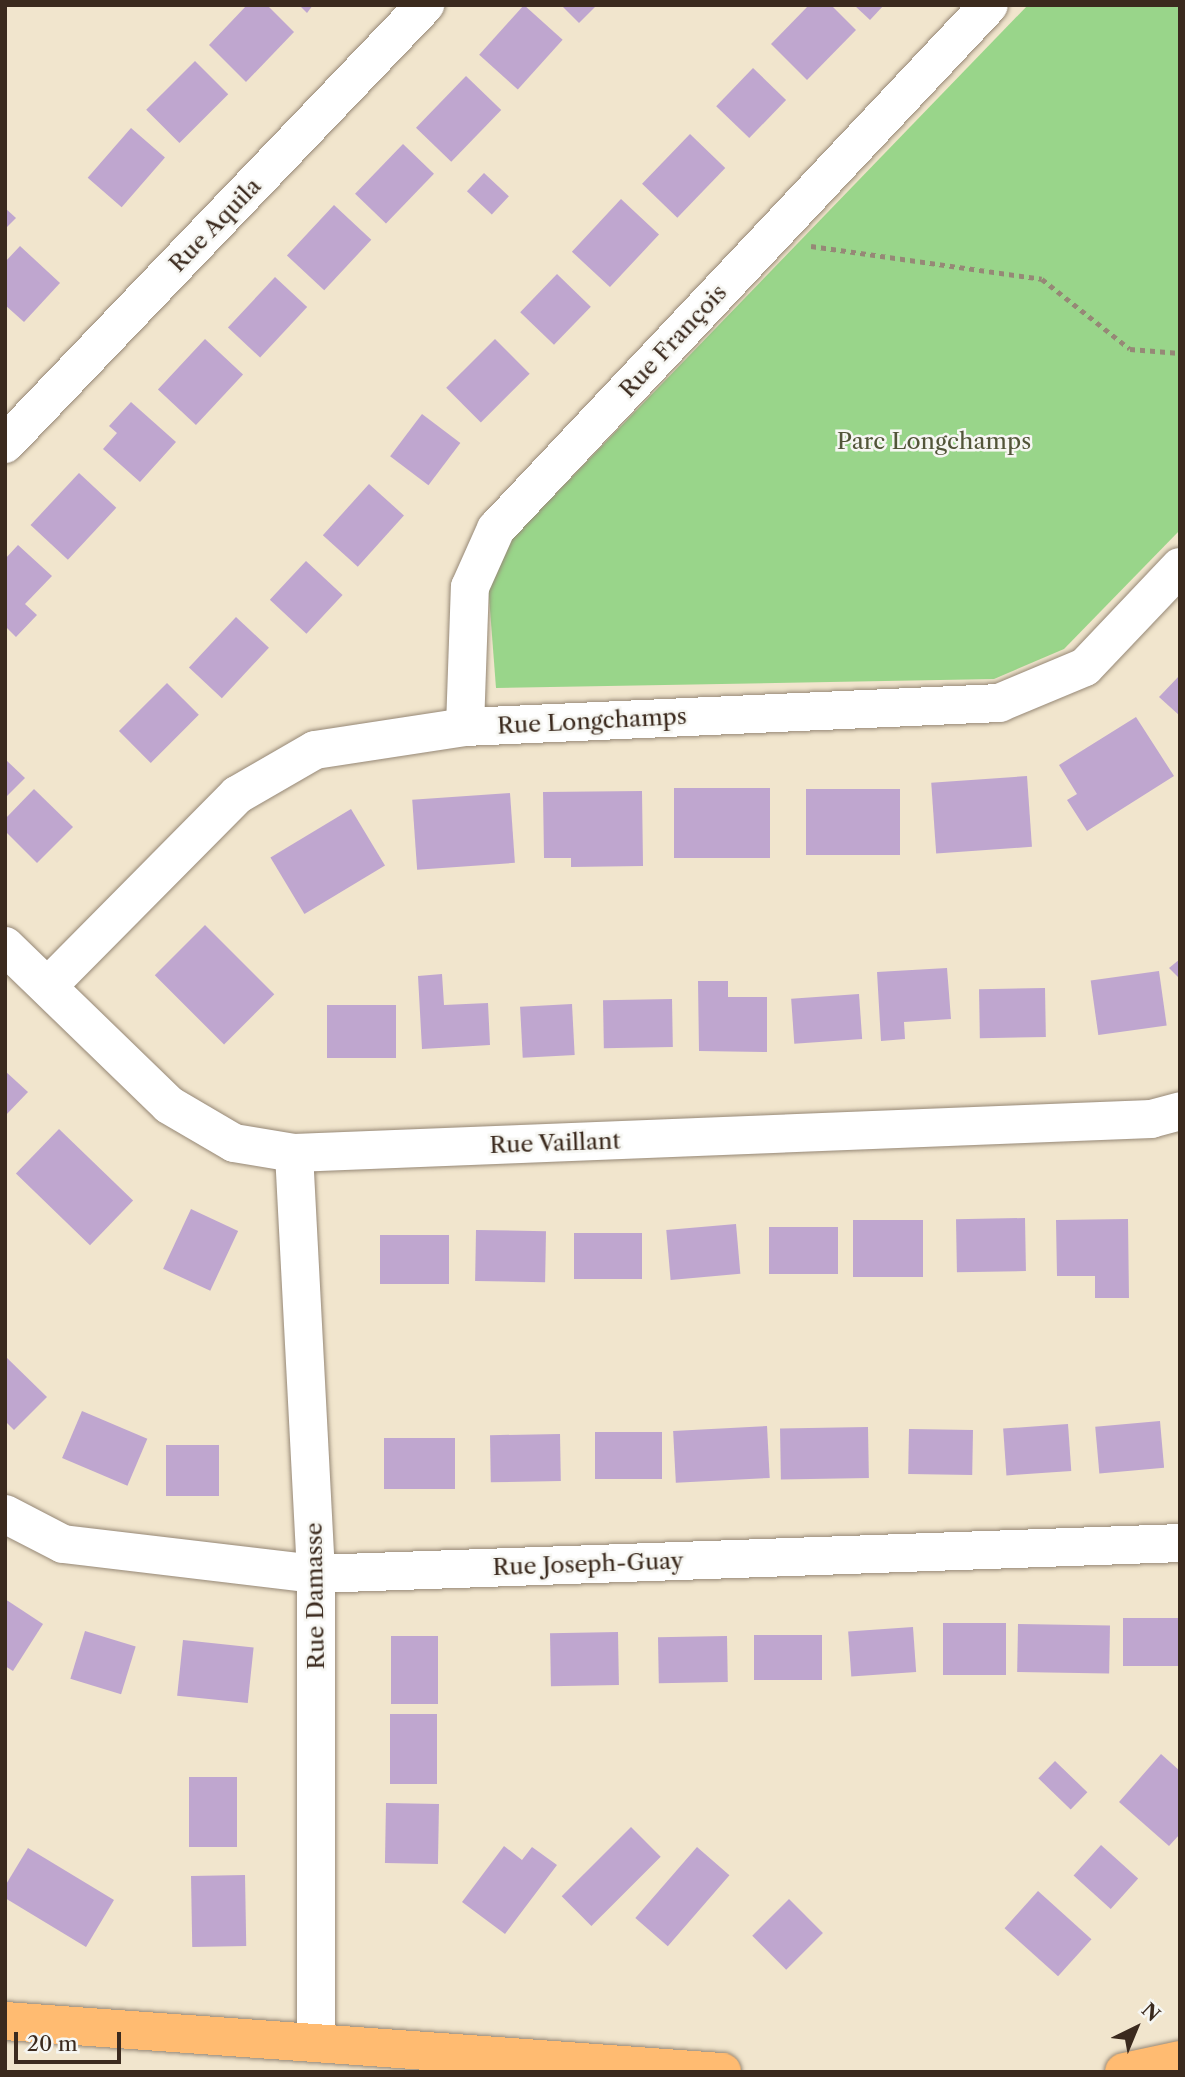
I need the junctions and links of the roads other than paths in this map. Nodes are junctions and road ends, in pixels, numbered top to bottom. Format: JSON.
{"nodes":[{"id":1,"x":425,"y":5,"type":"edge"},
{"id":2,"x":989,"y":5,"type":"edge"},
{"id":3,"x":13,"y":421,"type":"edge"},
{"id":4,"x":1180,"y":567,"type":"edge"},
{"id":5,"x":465,"y":727,"type":"junction"},
{"id":6,"x":5,"y":946,"type":"edge"},
{"id":7,"x":48,"y":986,"type":"junction"},
{"id":8,"x":1180,"y":1111,"type":"edge"},
{"id":9,"x":294,"y":1153,"type":"junction"},
{"id":10,"x":5,"y":1514,"type":"edge"},
{"id":11,"x":1180,"y":1543,"type":"edge"},
{"id":12,"x":316,"y":1574,"type":"junction"},
{"id":13,"x":5,"y":2021,"type":"edge"},
{"id":14,"x":316,"y":2038,"type":"junction"},
{"id":15,"x":1180,"y":2060,"type":"edge"},
{"id":16,"x":722,"y":2072,"type":"edge"},
{"id":17,"x":1124,"y":2072,"type":"edge"}],
"edges":[{"from":1,"to":3,"type":"street","name":"Rue Aquila"},
{"from":2,"to":5,"type":"street","name":"Rue François"},
{"from":4,"to":5,"type":"street","name":"Rue Longchamps"},
{"from":5,"to":7,"type":"street","name":"Rue Longchamps"},
{"from":6,"to":7,"type":"street","name":"Rue Vaillant"},
{"from":7,"to":9,"type":"street","name":"Rue Vaillant"},
{"from":8,"to":9,"type":"street","name":"Rue Vaillant"},
{"from":9,"to":12,"type":"street","name":"Rue Damasse"},
{"from":10,"to":12,"type":"street","name":"Rue Joseph-Guay"},
{"from":11,"to":12,"type":"street","name":"Rue Joseph-Guay"},
{"from":12,"to":14,"type":"street","name":"Rue Damasse"},
{"from":13,"to":14,"type":"main road"},
{"from":14,"to":16,"type":"main road"},
{"from":15,"to":17,"type":"main road"}]}
